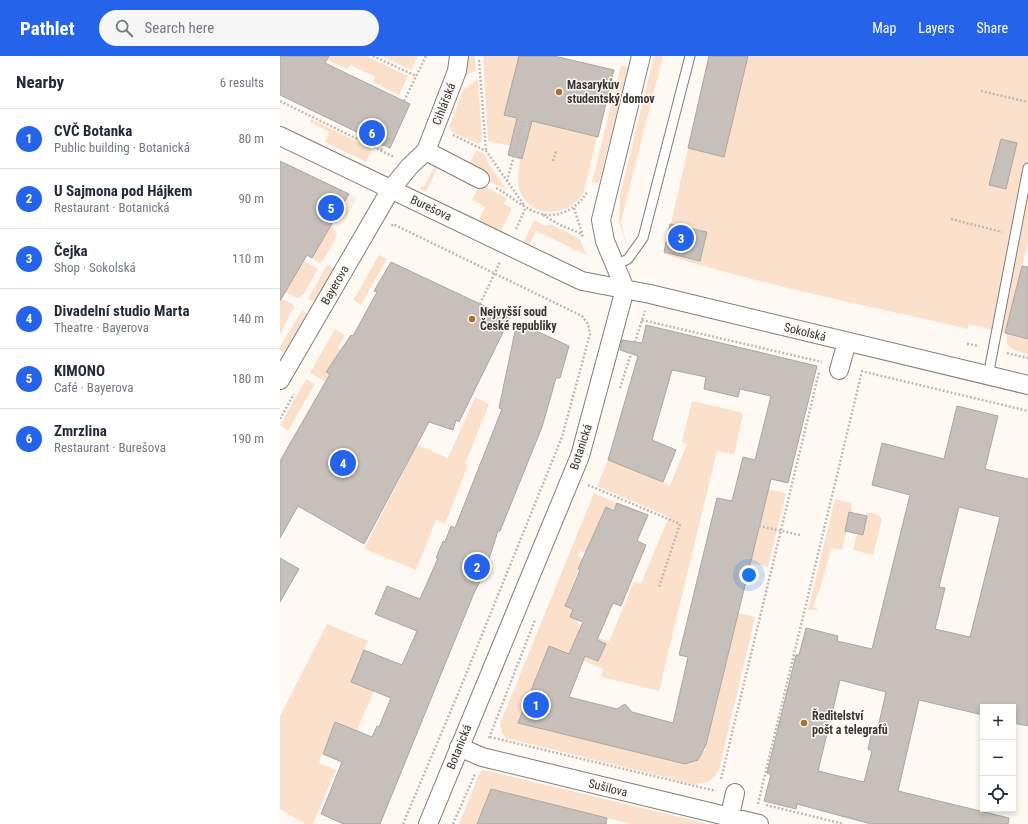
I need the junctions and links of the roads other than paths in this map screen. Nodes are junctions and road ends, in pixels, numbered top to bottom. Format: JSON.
{"nodes":[{"id":1,"x":459,"y":56,"type":"edge"},
{"id":2,"x":641,"y":56,"type":"edge"},
{"id":3,"x":690,"y":56,"type":"edge"},
{"id":4,"x":280,"y":136,"type":"edge"},
{"id":5,"x":426,"y":151,"type":"junction"},
{"id":6,"x":1028,"y":168,"type":"edge"},
{"id":7,"x":480,"y":179,"type":"dead end"},
{"id":8,"x":391,"y":190,"type":"junction"},
{"id":9,"x":616,"y":265,"type":"junction"},
{"id":10,"x":582,"y":281,"type":"joint"},
{"id":11,"x":625,"y":289,"type":"junction"},
{"id":12,"x":847,"y":342,"type":"junction"},
{"id":13,"x":841,"y":368,"type":"road end"},
{"id":14,"x":988,"y":376,"type":"junction"},
{"id":15,"x":280,"y":380,"type":"edge"},
{"id":16,"x":1028,"y":385,"type":"edge"},
{"id":17,"x":459,"y":747,"type":"junction"},
{"id":18,"x":727,"y":791,"type":"road end"},
{"id":19,"x":729,"y":821,"type":"edge"},
{"id":20,"x":428,"y":824,"type":"edge"},
{"id":21,"x":759,"y":824,"type":"edge"}],
"edges":[{"from":1,"to":5,"type":"street","name":"Cihlářská"},
{"from":2,"to":9,"type":"street"},
{"from":3,"to":9,"type":"lane"},
{"from":4,"to":8,"type":"street","name":"Burešova"},
{"from":5,"to":7,"type":"street"},
{"from":5,"to":8,"type":"street","name":"Cihlářská"},
{"from":6,"to":14,"type":"lane"},
{"from":8,"to":10,"type":"street","name":"Burešova"},
{"from":8,"to":15,"type":"street","name":"Bayerova"},
{"from":9,"to":11,"type":"street"},
{"from":10,"to":11,"type":"street","name":"Sokolská"},
{"from":11,"to":12,"type":"street","name":"Sokolská"},
{"from":11,"to":17,"type":"street","name":"Botanická"},
{"from":12,"to":13,"type":"street"},
{"from":12,"to":14,"type":"street","name":"Sokolská"},
{"from":14,"to":16,"type":"street","name":"Sokolská"},
{"from":17,"to":19,"type":"street","name":"Sušilova"},
{"from":17,"to":20,"type":"street","name":"Botanická"},
{"from":18,"to":19,"type":"street"},
{"from":19,"to":21,"type":"street","name":"Sušilova"}]}
